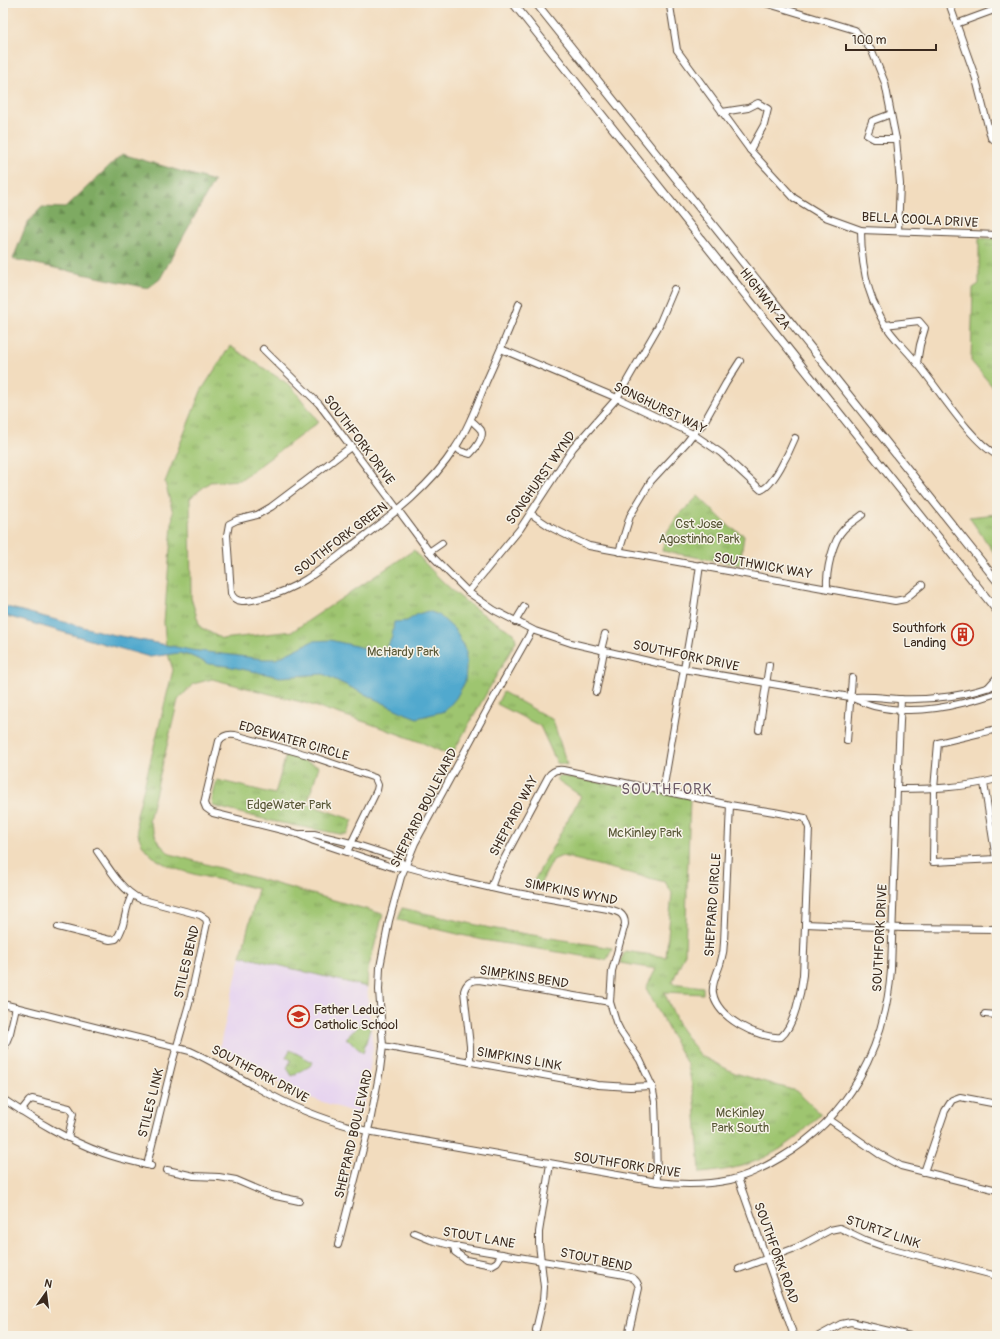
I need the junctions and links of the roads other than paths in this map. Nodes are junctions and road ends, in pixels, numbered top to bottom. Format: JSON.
{"nodes":[{"id":1,"x":513,"y":3,"type":"edge"},
{"id":2,"x":536,"y":3,"type":"edge"},
{"id":3,"x":671,"y":3,"type":"edge"},
{"id":4,"x":765,"y":3,"type":"edge"},
{"id":5,"x":948,"y":3,"type":"edge"},
{"id":6,"x":997,"y":9,"type":"edge"},
{"id":7,"x":956,"y":24,"type":"junction"},
{"id":8,"x":722,"y":112,"type":"junction"},
{"id":9,"x":891,"y":114,"type":"junction"},
{"id":10,"x":896,"y":139,"type":"junction"},
{"id":11,"x":997,"y":141,"type":"edge"},
{"id":12,"x":750,"y":150,"type":"junction"},
{"id":13,"x":861,"y":230,"type":"junction"},
{"id":14,"x":898,"y":231,"type":"junction"},
{"id":15,"x":997,"y":234,"type":"edge"},
{"id":16,"x":674,"y":289,"type":"dead end"},
{"id":17,"x":519,"y":304,"type":"dead end"},
{"id":18,"x":885,"y":324,"type":"junction"},
{"id":19,"x":501,"y":348,"type":"junction"},
{"id":20,"x":263,"y":349,"type":"dead end"},
{"id":21,"x":740,"y":361,"type":"dead end"},
{"id":22,"x":918,"y":363,"type":"junction"},
{"id":23,"x":617,"y":398,"type":"junction"},
{"id":24,"x":471,"y":420,"type":"junction"},
{"id":25,"x":693,"y":434,"type":"junction"},
{"id":26,"x":795,"y":438,"type":"dead end"},
{"id":27,"x":352,"y":446,"type":"junction"},
{"id":28,"x":456,"y":447,"type":"junction"},
{"id":29,"x":997,"y":455,"type":"edge"},
{"id":30,"x":398,"y":510,"type":"junction"},
{"id":31,"x":531,"y":514,"type":"junction"},
{"id":32,"x":862,"y":515,"type":"dead end"},
{"id":33,"x":442,"y":543,"type":"dead end"},
{"id":34,"x":429,"y":552,"type":"junction"},
{"id":35,"x":619,"y":552,"type":"junction"},
{"id":36,"x":700,"y":566,"type":"junction"},
{"id":37,"x":997,"y":581,"type":"edge"},
{"id":38,"x":922,"y":585,"type":"dead end"},
{"id":39,"x":827,"y":588,"type":"junction"},
{"id":40,"x":468,"y":592,"type":"junction"},
{"id":41,"x":524,"y":607,"type":"dead end"},
{"id":42,"x":997,"y":611,"type":"edge"},
{"id":43,"x":516,"y":622,"type":"junction"},
{"id":44,"x":532,"y":630,"type":"junction"},
{"id":45,"x":605,"y":634,"type":"dead end"},
{"id":46,"x":603,"y":650,"type":"junction"},
{"id":47,"x":769,"y":665,"type":"dead end"},
{"id":48,"x":683,"y":669,"type":"junction"},
{"id":49,"x":852,"y":678,"type":"dead end"},
{"id":50,"x":997,"y":678,"type":"edge"},
{"id":51,"x":766,"y":684,"type":"junction"},
{"id":52,"x":997,"y":684,"type":"edge"},
{"id":53,"x":989,"y":688,"type":"junction"},
{"id":54,"x":596,"y":692,"type":"dead end"},
{"id":55,"x":997,"y":693,"type":"edge"},
{"id":56,"x":850,"y":698,"type":"junction"},
{"id":57,"x":902,"y":699,"type":"junction"},
{"id":58,"x":901,"y":709,"type":"junction"},
{"id":59,"x":997,"y":729,"type":"edge"},
{"id":60,"x":759,"y":730,"type":"dead end"},
{"id":61,"x":847,"y":741,"type":"dead end"},
{"id":62,"x":997,"y":779,"type":"edge"},
{"id":63,"x":984,"y":782,"type":"junction"},
{"id":64,"x":897,"y":789,"type":"junction"},
{"id":65,"x":934,"y":789,"type":"junction"},
{"id":66,"x":663,"y":791,"type":"junction"},
{"id":67,"x":730,"y":805,"type":"junction"},
{"id":68,"x":298,"y":834,"type":"junction"},
{"id":69,"x":351,"y":843,"type":"junction"},
{"id":70,"x":97,"y":851,"type":"dead end"},
{"id":71,"x":347,"y":852,"type":"junction"},
{"id":72,"x":996,"y":859,"type":"edge"},
{"id":73,"x":404,"y":866,"type":"junction"},
{"id":74,"x":491,"y":888,"type":"junction"},
{"id":75,"x":132,"y":895,"type":"junction"},
{"id":76,"x":805,"y":924,"type":"junction"},
{"id":77,"x":58,"y":927,"type":"dead end"},
{"id":78,"x":893,"y":927,"type":"junction"},
{"id":79,"x":997,"y":929,"type":"edge"},
{"id":80,"x":610,"y":1002,"type":"junction"},
{"id":81,"x":3,"y":1004,"type":"edge"},
{"id":82,"x":16,"y":1007,"type":"junction"},
{"id":83,"x":985,"y":1014,"type":"dead end"},
{"id":84,"x":997,"y":1015,"type":"edge"},
{"id":85,"x":383,"y":1046,"type":"junction"},
{"id":86,"x":176,"y":1047,"type":"junction"},
{"id":87,"x":3,"y":1050,"type":"edge"},
{"id":88,"x":470,"y":1062,"type":"junction"},
{"id":89,"x":652,"y":1086,"type":"junction"},
{"id":90,"x":3,"y":1099,"type":"edge"},
{"id":91,"x":997,"y":1104,"type":"edge"},
{"id":92,"x":21,"y":1111,"type":"junction"},
{"id":93,"x":830,"y":1120,"type":"junction"},
{"id":94,"x":367,"y":1131,"type":"junction"},
{"id":95,"x":68,"y":1138,"type":"junction"},
{"id":96,"x":550,"y":1164,"type":"junction"},
{"id":97,"x":167,"y":1170,"type":"dead end"},
{"id":98,"x":924,"y":1172,"type":"junction"},
{"id":99,"x":738,"y":1178,"type":"junction"},
{"id":100,"x":657,"y":1182,"type":"junction"},
{"id":101,"x":997,"y":1190,"type":"edge"},
{"id":102,"x":299,"y":1201,"type":"dead end"},
{"id":103,"x":414,"y":1233,"type":"dead end"},
{"id":104,"x":338,"y":1245,"type":"dead end"},
{"id":105,"x":454,"y":1246,"type":"junction"},
{"id":106,"x":502,"y":1254,"type":"junction"},
{"id":107,"x":766,"y":1259,"type":"junction"},
{"id":108,"x":541,"y":1260,"type":"junction"},
{"id":109,"x":739,"y":1269,"type":"dead end"},
{"id":110,"x":997,"y":1276,"type":"edge"},
{"id":111,"x":536,"y":1330,"type":"dead end"},
{"id":112,"x":628,"y":1336,"type":"edge"},
{"id":113,"x":794,"y":1336,"type":"edge"},
{"id":114,"x":819,"y":1336,"type":"edge"},
{"id":115,"x":910,"y":1336,"type":"edge"}],
"edges":[{"from":1,"to":42,"type":"main road","name":"HIGHWAY 2A"},
{"from":2,"to":37,"type":"main road","name":"HIGHWAY 2A"},
{"from":3,"to":8,"type":"street","name":"BELLA COOLA DRIVE"},
{"from":4,"to":9,"type":"street"},
{"from":5,"to":7,"type":"street"},
{"from":6,"to":7,"type":"street"},
{"from":7,"to":11,"type":"street"},
{"from":8,"to":12,"type":"street","name":"BELLA COOLA DRIVE"},
{"from":8,"to":12,"type":"street"},
{"from":9,"to":10,"type":"street"},
{"from":9,"to":10,"type":"street"},
{"from":10,"to":14,"type":"street"},
{"from":12,"to":13,"type":"street","name":"BELLA COOLA DRIVE"},
{"from":13,"to":14,"type":"street","name":"BELLA COOLA DRIVE"},
{"from":13,"to":18,"type":"street"},
{"from":14,"to":15,"type":"street","name":"BELLA COOLA DRIVE"},
{"from":16,"to":23,"type":"street","name":"SONGHURST WYND"},
{"from":17,"to":19,"type":"street"},
{"from":18,"to":22,"type":"street"},
{"from":18,"to":22,"type":"street"},
{"from":19,"to":23,"type":"street","name":"SONGHURST WAY"},
{"from":19,"to":24,"type":"street"},
{"from":20,"to":27,"type":"street","name":"SOUTHFORK DRIVE"},
{"from":21,"to":25,"type":"street"},
{"from":22,"to":29,"type":"street"},
{"from":23,"to":25,"type":"street","name":"SONGHURST WAY"},
{"from":23,"to":31,"type":"street","name":"SONGHURST WYND"},
{"from":24,"to":28,"type":"street"},
{"from":24,"to":28,"type":"street"},
{"from":25,"to":26,"type":"street","name":"SONGHURST WAY"},
{"from":25,"to":35,"type":"street"},
{"from":27,"to":30,"type":"street","name":"SOUTHFORK DRIVE"},
{"from":27,"to":30,"type":"street","name":"SOUTHFORK GREEN"},
{"from":28,"to":30,"type":"street"},
{"from":30,"to":34,"type":"street","name":"SOUTHFORK DRIVE"},
{"from":31,"to":35,"type":"street","name":"SOUTHWICK WAY"},
{"from":31,"to":40,"type":"street","name":"SONGHURST WYND"},
{"from":32,"to":39,"type":"street"},
{"from":33,"to":34,"type":"street"},
{"from":34,"to":40,"type":"street","name":"SOUTHFORK DRIVE"},
{"from":35,"to":36,"type":"street","name":"SOUTHWICK WAY"},
{"from":36,"to":39,"type":"street","name":"SOUTHWICK WAY"},
{"from":36,"to":48,"type":"street"},
{"from":38,"to":39,"type":"street","name":"SOUTHWICK WAY"},
{"from":40,"to":43,"type":"street","name":"SOUTHFORK DRIVE"},
{"from":41,"to":43,"type":"street"},
{"from":43,"to":44,"type":"street","name":"SOUTHFORK DRIVE"},
{"from":44,"to":46,"type":"street","name":"SOUTHFORK DRIVE"},
{"from":44,"to":73,"type":"street","name":"SHEPPARD BOULEVARD"},
{"from":45,"to":46,"type":"street"},
{"from":46,"to":48,"type":"street","name":"SOUTHFORK DRIVE"},
{"from":46,"to":54,"type":"street"},
{"from":47,"to":51,"type":"street"},
{"from":48,"to":51,"type":"street","name":"SOUTHFORK DRIVE"},
{"from":48,"to":66,"type":"street"},
{"from":49,"to":56,"type":"street"},
{"from":50,"to":53,"type":"main road"},
{"from":51,"to":56,"type":"street","name":"SOUTHFORK DRIVE"},
{"from":51,"to":60,"type":"street"},
{"from":52,"to":53,"type":"street","name":"SOUTHFORK DRIVE"},
{"from":53,"to":57,"type":"street","name":"SOUTHFORK DRIVE"},
{"from":55,"to":58,"type":"street","name":"SOUTHFORK DRIVE"},
{"from":56,"to":57,"type":"street","name":"SOUTHFORK DRIVE"},
{"from":56,"to":58,"type":"street","name":"SOUTHFORK DRIVE"},
{"from":56,"to":61,"type":"street"},
{"from":57,"to":58,"type":"street","name":"SOUTHFORK DRIVE"},
{"from":58,"to":64,"type":"street","name":"SOUTHFORK DRIVE"},
{"from":59,"to":65,"type":"street"},
{"from":62,"to":63,"type":"street"},
{"from":63,"to":65,"type":"street"},
{"from":63,"to":72,"type":"street"},
{"from":64,"to":65,"type":"street"},
{"from":64,"to":78,"type":"street","name":"SOUTHFORK DRIVE"},
{"from":65,"to":72,"type":"street"},
{"from":66,"to":67,"type":"street","name":"SHEPPARD CIRCLE"},
{"from":66,"to":74,"type":"street","name":"SHEPPARD WAY"},
{"from":67,"to":76,"type":"street","name":"SHEPPARD CIRCLE"},
{"from":67,"to":76,"type":"street","name":"SHEPPARD CIRCLE"},
{"from":68,"to":69,"type":"street"},
{"from":68,"to":69,"type":"street","name":"EDGEWATER CIRCLE"},
{"from":68,"to":71,"type":"street"},
{"from":69,"to":71,"type":"street","name":"EDGEWATER CIRCLE"},
{"from":69,"to":73,"type":"street"},
{"from":70,"to":75,"type":"street","name":"STILES BEND"},
{"from":71,"to":73,"type":"street"},
{"from":73,"to":74,"type":"street","name":"SIMPKINS WYND"},
{"from":73,"to":85,"type":"street","name":"SHEPPARD BOULEVARD"},
{"from":74,"to":80,"type":"street","name":"SIMPKINS WYND"},
{"from":75,"to":77,"type":"street"},
{"from":75,"to":86,"type":"street","name":"STILES BEND"},
{"from":76,"to":78,"type":"street"},
{"from":78,"to":79,"type":"street"},
{"from":78,"to":93,"type":"street","name":"SOUTHFORK DRIVE"},
{"from":80,"to":88,"type":"street","name":"SIMPKINS BEND"},
{"from":80,"to":89,"type":"street","name":"SIMPKINS WYND"},
{"from":81,"to":82,"type":"street","name":"SOUTHFORK DRIVE"},
{"from":82,"to":86,"type":"street","name":"SOUTHFORK DRIVE"},
{"from":82,"to":87,"type":"street"},
{"from":83,"to":84,"type":"street"},
{"from":85,"to":88,"type":"street","name":"SIMPKINS LINK"},
{"from":85,"to":94,"type":"street","name":"SHEPPARD BOULEVARD"},
{"from":86,"to":94,"type":"street","name":"SOUTHFORK DRIVE"},
{"from":86,"to":95,"type":"street","name":"STILES LINK"},
{"from":88,"to":89,"type":"street","name":"SIMPKINS LINK"},
{"from":89,"to":100,"type":"street","name":"SIMPKINS WYND"},
{"from":90,"to":92,"type":"street"},
{"from":91,"to":98,"type":"street"},
{"from":92,"to":95,"type":"street"},
{"from":92,"to":95,"type":"street"},
{"from":93,"to":98,"type":"street"},
{"from":93,"to":99,"type":"street","name":"SOUTHFORK DRIVE"},
{"from":94,"to":96,"type":"street","name":"SOUTHFORK DRIVE"},
{"from":94,"to":104,"type":"street","name":"SHEPPARD BOULEVARD"},
{"from":96,"to":100,"type":"street","name":"SOUTHFORK DRIVE"},
{"from":96,"to":108,"type":"street"},
{"from":97,"to":102,"type":"street"},
{"from":98,"to":101,"type":"street"},
{"from":99,"to":100,"type":"street","name":"SOUTHFORK DRIVE"},
{"from":99,"to":107,"type":"street","name":"SOUTHFORK ROAD"},
{"from":103,"to":105,"type":"street","name":"STOUT LANE"},
{"from":105,"to":106,"type":"street","name":"STOUT LANE"},
{"from":105,"to":106,"type":"street"},
{"from":106,"to":108,"type":"street","name":"STOUT LANE"},
{"from":107,"to":109,"type":"street","name":"STURTZ LINK"},
{"from":107,"to":110,"type":"street","name":"STURTZ LINK"},
{"from":107,"to":113,"type":"street","name":"SOUTHFORK ROAD"},
{"from":108,"to":111,"type":"street"},
{"from":108,"to":112,"type":"street","name":"STOUT BEND"},
{"from":114,"to":115,"type":"street"}]}
